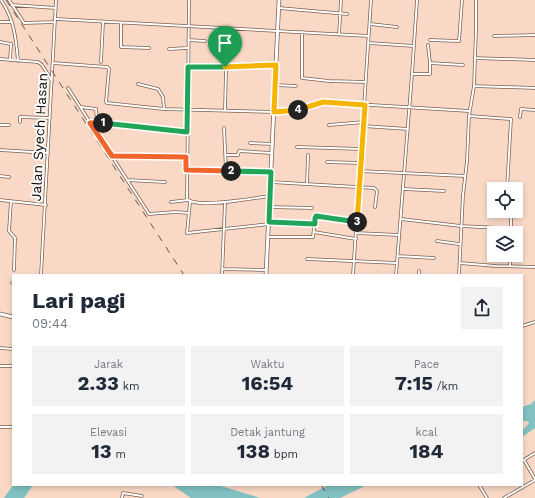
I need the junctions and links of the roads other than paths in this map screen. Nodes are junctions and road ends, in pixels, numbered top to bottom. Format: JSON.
{"nodes":[{"id":1,"x":1,"y":0,"type":"edge"},
{"id":2,"x":9,"y":0,"type":"edge"},
{"id":3,"x":56,"y":0,"type":"edge"},
{"id":4,"x":189,"y":0,"type":"edge"},
{"id":5,"x":279,"y":0,"type":"edge"},
{"id":6,"x":341,"y":0,"type":"edge"},
{"id":7,"x":371,"y":0,"type":"edge"},
{"id":8,"x":417,"y":0,"type":"edge"},
{"id":9,"x":462,"y":0,"type":"edge"},
{"id":10,"x":476,"y":0,"type":"edge"},
{"id":11,"x":12,"y":5,"type":"junction"},
{"id":12,"x":56,"y":8,"type":"junction"},
{"id":13,"x":279,"y":8,"type":"junction"},
{"id":14,"x":341,"y":13,"type":"junction"},
{"id":15,"x":347,"y":14,"type":"dead end"},
{"id":16,"x":56,"y":19,"type":"junction"},
{"id":17,"x":0,"y":22,"type":"edge"},
{"id":18,"x":12,"y":22,"type":"junction"},
{"id":19,"x":55,"y":22,"type":"junction"},
{"id":20,"x":103,"y":22,"type":"junction"},
{"id":21,"x":121,"y":22,"type":"junction"},
{"id":22,"x":370,"y":24,"type":"junction"},
{"id":23,"x":188,"y":27,"type":"junction"},
{"id":24,"x":397,"y":27,"type":"dead end"},
{"id":25,"x":227,"y":29,"type":"junction"},
{"id":26,"x":278,"y":31,"type":"junction"},
{"id":27,"x":302,"y":32,"type":"junction"},
{"id":28,"x":339,"y":35,"type":"junction"},
{"id":29,"x":369,"y":36,"type":"junction"},
{"id":30,"x":494,"y":36,"type":"dead end"},
{"id":31,"x":535,"y":36,"type":"edge"},
{"id":32,"x":188,"y":40,"type":"junction"},
{"id":33,"x":430,"y":40,"type":"dead end"},
{"id":34,"x":205,"y":41,"type":"dead end"},
{"id":35,"x":0,"y":42,"type":"edge"},
{"id":36,"x":369,"y":43,"type":"junction"},
{"id":37,"x":428,"y":45,"type":"dead end"},
{"id":38,"x":414,"y":46,"type":"junction"},
{"id":39,"x":149,"y":48,"type":"dead end"},
{"id":40,"x":188,"y":48,"type":"junction"},
{"id":41,"x":169,"y":49,"type":"dead end"},
{"id":42,"x":475,"y":58,"type":"junction"},
{"id":43,"x":0,"y":59,"type":"edge"},
{"id":44,"x":10,"y":60,"type":"junction"},
{"id":45,"x":535,"y":60,"type":"edge"},
{"id":46,"x":18,"y":61,"type":"junction"},
{"id":47,"x":101,"y":62,"type":"dead end"},
{"id":48,"x":53,"y":63,"type":"junction"},
{"id":49,"x":430,"y":63,"type":"junction"},
{"id":50,"x":276,"y":65,"type":"junction"},
{"id":51,"x":463,"y":66,"type":"dead end"},
{"id":52,"x":188,"y":67,"type":"junction"},
{"id":53,"x":225,"y":67,"type":"junction"},
{"id":54,"x":412,"y":74,"type":"junction"},
{"id":55,"x":52,"y":82,"type":"junction"},
{"id":56,"x":366,"y":82,"type":"junction"},
{"id":57,"x":138,"y":84,"type":"dead end"},
{"id":58,"x":275,"y":85,"type":"junction"},
{"id":59,"x":296,"y":86,"type":"dead end"},
{"id":60,"x":474,"y":86,"type":"junction"},
{"id":61,"x":68,"y":88,"type":"dead end"},
{"id":62,"x":535,"y":88,"type":"edge"},
{"id":63,"x":365,"y":105,"type":"junction"},
{"id":64,"x":81,"y":107,"type":"junction"},
{"id":65,"x":410,"y":107,"type":"junction"},
{"id":66,"x":164,"y":109,"type":"junction"},
{"id":67,"x":187,"y":110,"type":"junction"},
{"id":68,"x":225,"y":110,"type":"junction"},
{"id":69,"x":535,"y":110,"type":"edge"},
{"id":70,"x":470,"y":111,"type":"junction"},
{"id":71,"x":274,"y":112,"type":"junction"},
{"id":72,"x":469,"y":116,"type":"junction"},
{"id":73,"x":520,"y":116,"type":"dead end"},
{"id":74,"x":50,"y":118,"type":"junction"},
{"id":75,"x":20,"y":122,"type":"dead end"},
{"id":76,"x":96,"y":122,"type":"junction"},
{"id":77,"x":364,"y":122,"type":"junction"},
{"id":78,"x":90,"y":123,"type":"junction"},
{"id":79,"x":0,"y":125,"type":"edge"},
{"id":80,"x":9,"y":125,"type":"dead end"},
{"id":81,"x":329,"y":125,"type":"dead end"},
{"id":82,"x":363,"y":126,"type":"junction"},
{"id":83,"x":224,"y":128,"type":"dead end"},
{"id":84,"x":408,"y":129,"type":"junction"},
{"id":85,"x":187,"y":132,"type":"junction"},
{"id":86,"x":250,"y":143,"type":"dead end"},
{"id":87,"x":273,"y":144,"type":"junction"},
{"id":88,"x":297,"y":147,"type":"dead end"},
{"id":89,"x":362,"y":149,"type":"junction"},
{"id":90,"x":0,"y":150,"type":"edge"},
{"id":91,"x":48,"y":153,"type":"junction"},
{"id":92,"x":272,"y":153,"type":"junction"},
{"id":93,"x":225,"y":155,"type":"junction"},
{"id":94,"x":308,"y":155,"type":"dead end"},
{"id":95,"x":112,"y":156,"type":"junction"},
{"id":96,"x":186,"y":157,"type":"junction"},
{"id":97,"x":327,"y":162,"type":"dead end"},
{"id":98,"x":361,"y":163,"type":"junction"},
{"id":99,"x":186,"y":170,"type":"junction"},
{"id":100,"x":226,"y":171,"type":"junction"},
{"id":101,"x":360,"y":171,"type":"junction"},
{"id":102,"x":271,"y":172,"type":"junction"},
{"id":103,"x":404,"y":174,"type":"junction"},
{"id":104,"x":0,"y":176,"type":"edge"},
{"id":105,"x":466,"y":176,"type":"junction"},
{"id":106,"x":9,"y":177,"type":"dead end"},
{"id":107,"x":127,"y":180,"type":"junction"},
{"id":108,"x":165,"y":182,"type":"dead end"},
{"id":109,"x":271,"y":182,"type":"junction"},
{"id":110,"x":507,"y":182,"type":"edge"},
{"id":111,"x":307,"y":184,"type":"junction"},
{"id":112,"x":359,"y":187,"type":"junction"},
{"id":113,"x":403,"y":189,"type":"junction"},
{"id":114,"x":444,"y":191,"type":"dead end"},
{"id":115,"x":270,"y":196,"type":"junction"},
{"id":116,"x":0,"y":200,"type":"edge"},
{"id":117,"x":11,"y":201,"type":"junction"},
{"id":118,"x":189,"y":201,"type":"junction"},
{"id":119,"x":171,"y":202,"type":"dead end"},
{"id":120,"x":225,"y":202,"type":"junction"},
{"id":121,"x":46,"y":205,"type":"junction"},
{"id":122,"x":269,"y":207,"type":"junction"},
{"id":123,"x":375,"y":207,"type":"dead end"},
{"id":124,"x":312,"y":208,"type":"dead end"},
{"id":125,"x":189,"y":213,"type":"junction"},
{"id":126,"x":401,"y":218,"type":"junction"},
{"id":127,"x":269,"y":223,"type":"junction"},
{"id":128,"x":357,"y":223,"type":"junction"},
{"id":129,"x":315,"y":224,"type":"junction"},
{"id":130,"x":461,"y":226,"type":"junction"},
{"id":131,"x":223,"y":228,"type":"junction"},
{"id":132,"x":487,"y":228,"type":"edge"},
{"id":133,"x":314,"y":232,"type":"junction"},
{"id":134,"x":356,"y":233,"type":"junction"},
{"id":135,"x":399,"y":235,"type":"junction"},
{"id":136,"x":268,"y":237,"type":"junction"},
{"id":137,"x":356,"y":239,"type":"junction"},
{"id":138,"x":437,"y":241,"type":"dead end"},
{"id":139,"x":460,"y":244,"type":"junction"},
{"id":140,"x":398,"y":256,"type":"junction"},
{"id":141,"x":434,"y":258,"type":"dead end"},
{"id":142,"x":307,"y":259,"type":"dead end"},
{"id":143,"x":354,"y":261,"type":"junction"},
{"id":144,"x":510,"y":262,"type":"edge"},
{"id":145,"x":397,"y":263,"type":"junction"},
{"id":146,"x":460,"y":263,"type":"junction"},
{"id":147,"x":510,"y":266,"type":"junction"},
{"id":148,"x":535,"y":267,"type":"edge"},
{"id":149,"x":222,"y":269,"type":"junction"},
{"id":150,"x":14,"y":270,"type":"dead end"},
{"id":151,"x":266,"y":270,"type":"junction"},
{"id":152,"x":41,"y":274,"type":"edge"},
{"id":153,"x":222,"y":274,"type":"edge"},
{"id":154,"x":266,"y":274,"type":"edge"},
{"id":155,"x":353,"y":274,"type":"edge"},
{"id":156,"x":396,"y":274,"type":"edge"},
{"id":157,"x":459,"y":274,"type":"edge"},
{"id":158,"x":0,"y":314,"type":"edge"},
{"id":159,"x":12,"y":317,"type":"edge"},
{"id":160,"x":535,"y":322,"type":"edge"},
{"id":161,"x":523,"y":326,"type":"edge"},
{"id":162,"x":0,"y":348,"type":"edge"},
{"id":163,"x":12,"y":349,"type":"edge"},
{"id":164,"x":0,"y":366,"type":"edge"},
{"id":165,"x":12,"y":366,"type":"edge"},
{"id":166,"x":0,"y":427,"type":"edge"},
{"id":167,"x":12,"y":427,"type":"edge"},
{"id":168,"x":535,"y":454,"type":"edge"},
{"id":169,"x":523,"y":461,"type":"edge"},
{"id":170,"x":535,"y":480,"type":"edge"},
{"id":171,"x":481,"y":486,"type":"edge"},
{"id":172,"x":142,"y":496,"type":"dead end"},
{"id":173,"x":122,"y":498,"type":"edge"},
{"id":174,"x":487,"y":498,"type":"edge"},
{"id":175,"x":504,"y":498,"type":"edge"}],
"edges":[{"from":1,"to":18,"type":"street"},
{"from":2,"to":11,"type":"street"},
{"from":3,"to":12,"type":"street","name":"Jalan Syech Hasan"},
{"from":4,"to":23,"type":"street"},
{"from":5,"to":13,"type":"main road"},
{"from":6,"to":14,"type":"street"},
{"from":7,"to":22,"type":"street"},
{"from":8,"to":38,"type":"street"},
{"from":9,"to":33,"type":"street"},
{"from":10,"to":42,"type":"street"},
{"from":11,"to":12,"type":"street"},
{"from":11,"to":19,"type":"street"},
{"from":12,"to":16,"type":"street","name":"Jalan Syech Hasan"},
{"from":13,"to":14,"type":"street"},
{"from":13,"to":26,"type":"main road"},
{"from":14,"to":15,"type":"street"},
{"from":14,"to":28,"type":"street"},
{"from":16,"to":19,"type":"street","name":"Jalan Syech Hasan"},
{"from":16,"to":20,"type":"street"},
{"from":17,"to":18,"type":"street"},
{"from":18,"to":46,"type":"street"},
{"from":19,"to":48,"type":"street","name":"Jalan Syech Hasan"},
{"from":20,"to":21,"type":"street"},
{"from":20,"to":47,"type":"street"},
{"from":21,"to":23,"type":"street"},
{"from":21,"to":39,"type":"street"},
{"from":22,"to":24,"type":"street"},
{"from":22,"to":29,"type":"street"},
{"from":23,"to":25,"type":"street"},
{"from":23,"to":32,"type":"street"},
{"from":25,"to":26,"type":"street"},
{"from":25,"to":53,"type":"street"},
{"from":26,"to":27,"type":"street"},
{"from":26,"to":50,"type":"main road"},
{"from":27,"to":28,"type":"street"},
{"from":27,"to":56,"type":"street"},
{"from":28,"to":29,"type":"street"},
{"from":29,"to":36,"type":"street"},
{"from":30,"to":31,"type":"street"},
{"from":32,"to":34,"type":"street"},
{"from":32,"to":40,"type":"street"},
{"from":35,"to":44,"type":"street"},
{"from":36,"to":38,"type":"street"},
{"from":36,"to":56,"type":"street"},
{"from":37,"to":49,"type":"street"},
{"from":38,"to":54,"type":"street"},
{"from":40,"to":41,"type":"street"},
{"from":40,"to":52,"type":"street"},
{"from":42,"to":45,"type":"street"},
{"from":42,"to":60,"type":"street"},
{"from":43,"to":44,"type":"street"},
{"from":44,"to":46,"type":"street"},
{"from":46,"to":55,"type":"street"},
{"from":48,"to":55,"type":"street","name":"Jalan Syech Hasan"},
{"from":48,"to":66,"type":"street"},
{"from":49,"to":51,"type":"street"},
{"from":49,"to":54,"type":"street"},
{"from":50,"to":53,"type":"street"},
{"from":50,"to":58,"type":"main road"},
{"from":52,"to":53,"type":"street"},
{"from":52,"to":67,"type":"street"},
{"from":53,"to":68,"type":"street"},
{"from":54,"to":65,"type":"street"},
{"from":55,"to":74,"type":"street","name":"Jalan Syech Hasan"},
{"from":56,"to":63,"type":"street"},
{"from":57,"to":66,"type":"street"},
{"from":58,"to":59,"type":"street"},
{"from":58,"to":71,"type":"main road"},
{"from":60,"to":62,"type":"street"},
{"from":60,"to":70,"type":"street"},
{"from":61,"to":64,"type":"street"},
{"from":63,"to":65,"type":"street"},
{"from":63,"to":71,"type":"street"},
{"from":63,"to":77,"type":"street"},
{"from":64,"to":76,"type":"street"},
{"from":64,"to":78,"type":"street"},
{"from":65,"to":70,"type":"street"},
{"from":65,"to":84,"type":"street"},
{"from":66,"to":67,"type":"street"},
{"from":67,"to":68,"type":"street"},
{"from":67,"to":85,"type":"street"},
{"from":68,"to":71,"type":"street"},
{"from":69,"to":73,"type":"street"},
{"from":70,"to":72,"type":"street"},
{"from":71,"to":87,"type":"main road"},
{"from":72,"to":105,"type":"street"},
{"from":72,"to":110,"type":"street"},
{"from":74,"to":75,"type":"street"},
{"from":74,"to":91,"type":"street","name":"Jalan Syech Hasan"},
{"from":76,"to":78,"type":"street"},
{"from":76,"to":85,"type":"street"},
{"from":77,"to":81,"type":"street"},
{"from":77,"to":82,"type":"street"},
{"from":78,"to":95,"type":"street"},
{"from":79,"to":80,"type":"street"},
{"from":82,"to":84,"type":"street"},
{"from":82,"to":89,"type":"street"},
{"from":83,"to":93,"type":"street"},
{"from":84,"to":103,"type":"street"},
{"from":85,"to":96,"type":"street"},
{"from":86,"to":87,"type":"street"},
{"from":87,"to":92,"type":"main road"},
{"from":88,"to":89,"type":"street"},
{"from":89,"to":98,"type":"street"},
{"from":90,"to":91,"type":"street"},
{"from":91,"to":121,"type":"street","name":"Jalan Syech Hasan"},
{"from":92,"to":93,"type":"street"},
{"from":92,"to":102,"type":"main road"},
{"from":93,"to":100,"type":"street"},
{"from":94,"to":111,"type":"street"},
{"from":95,"to":96,"type":"street"},
{"from":95,"to":107,"type":"street"},
{"from":96,"to":99,"type":"street"},
{"from":97,"to":98,"type":"street"},
{"from":98,"to":101,"type":"street"},
{"from":99,"to":100,"type":"street"},
{"from":99,"to":118,"type":"street"},
{"from":100,"to":102,"type":"street"},
{"from":101,"to":103,"type":"street"},
{"from":101,"to":112,"type":"street"},
{"from":102,"to":109,"type":"main road"},
{"from":103,"to":105,"type":"street"},
{"from":103,"to":113,"type":"street"},
{"from":104,"to":106,"type":"street"},
{"from":105,"to":130,"type":"street"},
{"from":107,"to":108,"type":"street"},
{"from":107,"to":125,"type":"street"},
{"from":109,"to":111,"type":"street"},
{"from":109,"to":115,"type":"main road"},
{"from":111,"to":112,"type":"street"},
{"from":112,"to":123,"type":"street"},
{"from":112,"to":128,"type":"street"},
{"from":113,"to":114,"type":"street"},
{"from":113,"to":126,"type":"street"},
{"from":115,"to":120,"type":"street"},
{"from":115,"to":122,"type":"main road"},
{"from":116,"to":117,"type":"street"},
{"from":117,"to":121,"type":"street"},
{"from":117,"to":150,"type":"street"},
{"from":118,"to":119,"type":"street"},
{"from":118,"to":120,"type":"street"},
{"from":118,"to":125,"type":"street"},
{"from":120,"to":131,"type":"street"},
{"from":121,"to":152,"type":"street","name":"Jalan Syech Hasan"},
{"from":122,"to":124,"type":"street"},
{"from":122,"to":127,"type":"main road"},
{"from":125,"to":131,"type":"street"},
{"from":126,"to":130,"type":"street"},
{"from":126,"to":135,"type":"street"},
{"from":127,"to":129,"type":"street"},
{"from":127,"to":131,"type":"street"},
{"from":127,"to":136,"type":"main road"},
{"from":128,"to":129,"type":"street"},
{"from":128,"to":134,"type":"street"},
{"from":129,"to":133,"type":"street"},
{"from":130,"to":132,"type":"street"},
{"from":130,"to":139,"type":"street"},
{"from":131,"to":149,"type":"street"},
{"from":133,"to":136,"type":"street"},
{"from":133,"to":137,"type":"street"},
{"from":134,"to":135,"type":"street"},
{"from":134,"to":137,"type":"street"},
{"from":135,"to":140,"type":"street"},
{"from":136,"to":151,"type":"main road"},
{"from":137,"to":143,"type":"street"},
{"from":138,"to":139,"type":"street"},
{"from":139,"to":146,"type":"street"},
{"from":140,"to":141,"type":"street"},
{"from":140,"to":145,"type":"street"},
{"from":142,"to":143,"type":"street"},
{"from":143,"to":145,"type":"street"},
{"from":143,"to":155,"type":"street"},
{"from":144,"to":147,"type":"street"},
{"from":145,"to":156,"type":"street"},
{"from":146,"to":147,"type":"street"},
{"from":146,"to":157,"type":"street"},
{"from":147,"to":148,"type":"street"},
{"from":149,"to":151,"type":"street"},
{"from":149,"to":153,"type":"street"},
{"from":151,"to":154,"type":"main road"},
{"from":158,"to":159,"type":"main road"},
{"from":160,"to":161,"type":"street"},
{"from":162,"to":163,"type":"street"},
{"from":164,"to":165,"type":"street"},
{"from":166,"to":167,"type":"street"},
{"from":168,"to":169,"type":"street"},
{"from":169,"to":170,"type":"street"},
{"from":170,"to":175,"type":"street"},
{"from":171,"to":174,"type":"street"},
{"from":172,"to":173,"type":"street"}]}
